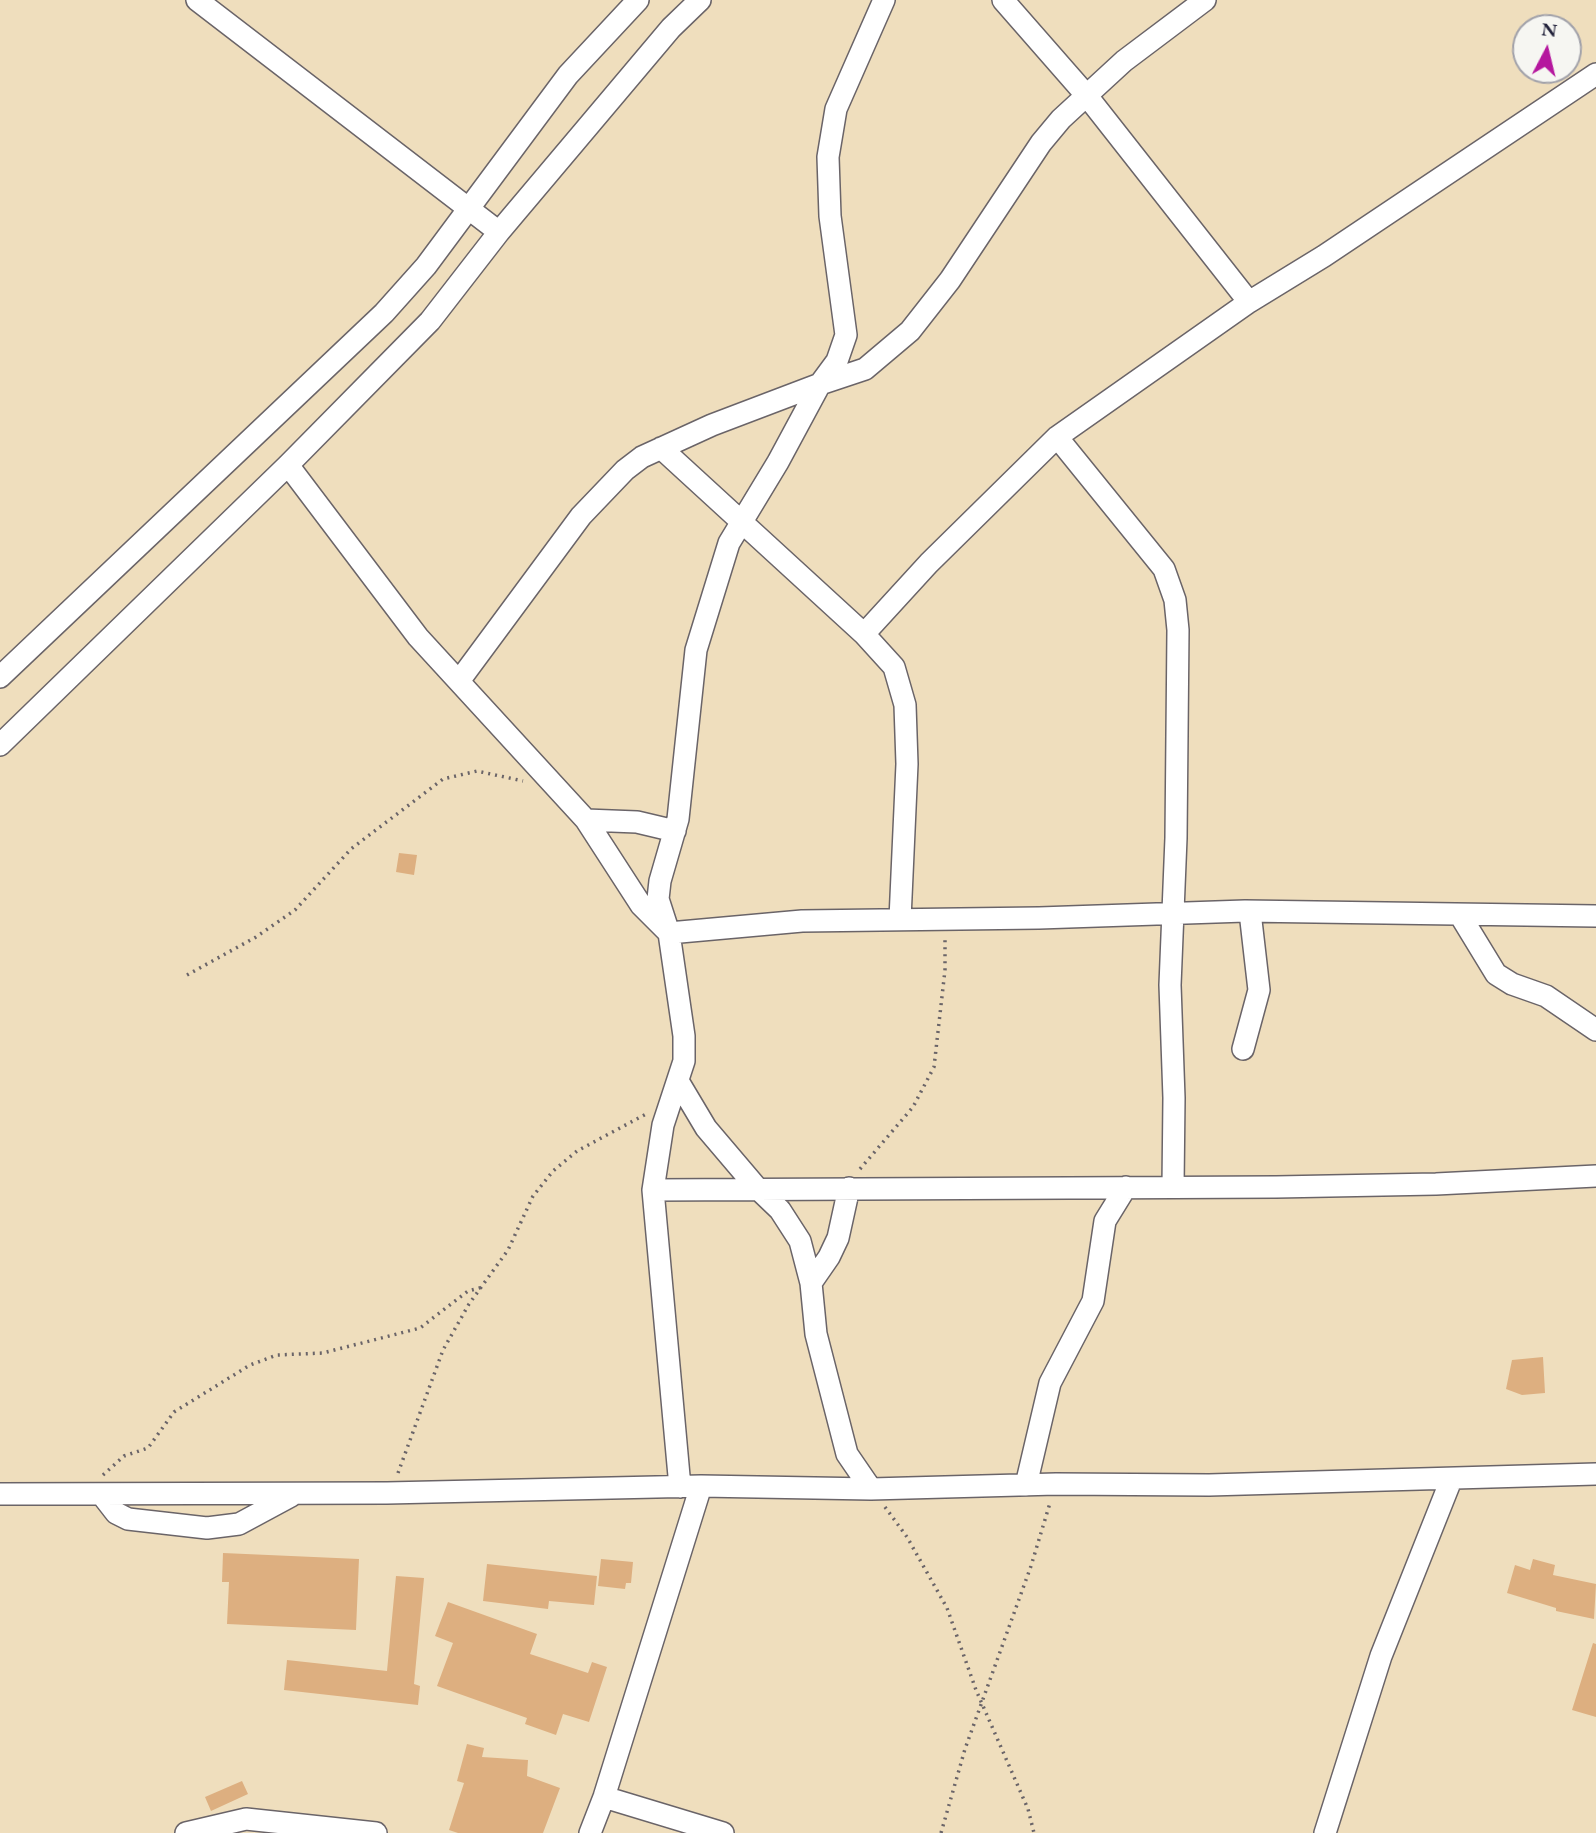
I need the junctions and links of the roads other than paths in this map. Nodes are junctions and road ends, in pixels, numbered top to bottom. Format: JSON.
{"nodes":[{"id":1,"x":638,"y":0,"type":"edge"},
{"id":2,"x":700,"y":0,"type":"edge"},
{"id":3,"x":884,"y":0,"type":"edge"},
{"id":4,"x":1003,"y":0,"type":"edge"},
{"id":5,"x":1205,"y":0,"type":"edge"},
{"id":6,"x":200,"y":1,"type":"edge"},
{"id":7,"x":1596,"y":74,"type":"edge"},
{"id":8,"x":1087,"y":96,"type":"junction"},
{"id":9,"x":470,"y":208,"type":"junction"},
{"id":10,"x":499,"y":232,"type":"junction"},
{"id":11,"x":1249,"y":302,"type":"junction"},
{"id":12,"x":820,"y":384,"type":"junction"},
{"id":13,"x":1057,"y":437,"type":"junction"},
{"id":14,"x":661,"y":448,"type":"junction"},
{"id":15,"x":288,"y":465,"type":"junction"},
{"id":16,"x":743,"y":522,"type":"junction"},
{"id":17,"x":864,"y":634,"type":"junction"},
{"id":18,"x":0,"y":677,"type":"edge"},
{"id":19,"x":459,"y":681,"type":"junction"},
{"id":20,"x":0,"y":746,"type":"edge"},
{"id":21,"x":586,"y":820,"type":"junction"},
{"id":22,"x":675,"y":831,"type":"junction"},
{"id":23,"x":1250,"y":912,"type":"junction"},
{"id":24,"x":1171,"y":915,"type":"junction"},
{"id":25,"x":1460,"y":915,"type":"junction"},
{"id":26,"x":1596,"y":916,"type":"edge"},
{"id":27,"x":900,"y":919,"type":"junction"},
{"id":28,"x":669,"y":933,"type":"junction"},
{"id":29,"x":1596,"y":1030,"type":"edge"},
{"id":30,"x":1243,"y":1049,"type":"dead end"},
{"id":31,"x":675,"y":1091,"type":"junction"},
{"id":32,"x":1596,"y":1176,"type":"edge"},
{"id":33,"x":1172,"y":1186,"type":"junction"},
{"id":34,"x":1126,"y":1187,"type":"junction"},
{"id":35,"x":757,"y":1188,"type":"junction"},
{"id":36,"x":849,"y":1188,"type":"junction"},
{"id":37,"x":653,"y":1190,"type":"junction"},
{"id":38,"x":811,"y":1283,"type":"junction"},
{"id":39,"x":1596,"y":1474,"type":"edge"},
{"id":40,"x":1451,"y":1480,"type":"junction"},
{"id":41,"x":1026,"y":1485,"type":"junction"},
{"id":42,"x":691,"y":1486,"type":"junction"},
{"id":43,"x":871,"y":1489,"type":"junction"},
{"id":44,"x":0,"y":1494,"type":"edge"},
{"id":45,"x":296,"y":1494,"type":"junction"},
{"id":46,"x":97,"y":1495,"type":"junction"},
{"id":47,"x":604,"y":1797,"type":"junction"},
{"id":48,"x":186,"y":1833,"type":"edge"},
{"id":49,"x":376,"y":1833,"type":"edge"},
{"id":50,"x":590,"y":1833,"type":"edge"},
{"id":51,"x":723,"y":1833,"type":"edge"},
{"id":52,"x":1325,"y":1833,"type":"edge"}],
"edges":[{"from":1,"to":9,"type":"street"},
{"from":2,"to":10,"type":"street"},
{"from":3,"to":12,"type":"street"},
{"from":4,"to":8,"type":"street"},
{"from":5,"to":8,"type":"street"},
{"from":6,"to":9,"type":"street"},
{"from":7,"to":11,"type":"street"},
{"from":8,"to":11,"type":"street"},
{"from":8,"to":12,"type":"street"},
{"from":9,"to":10,"type":"street"},
{"from":9,"to":18,"type":"street"},
{"from":10,"to":15,"type":"street"},
{"from":11,"to":13,"type":"street"},
{"from":12,"to":14,"type":"street"},
{"from":12,"to":16,"type":"street"},
{"from":13,"to":17,"type":"street"},
{"from":13,"to":24,"type":"street"},
{"from":14,"to":16,"type":"street"},
{"from":14,"to":19,"type":"street"},
{"from":15,"to":19,"type":"street"},
{"from":15,"to":20,"type":"street"},
{"from":16,"to":17,"type":"street"},
{"from":16,"to":22,"type":"street"},
{"from":17,"to":27,"type":"street"},
{"from":19,"to":21,"type":"street"},
{"from":21,"to":22,"type":"street"},
{"from":21,"to":28,"type":"street"},
{"from":22,"to":28,"type":"street"},
{"from":23,"to":24,"type":"street"},
{"from":23,"to":25,"type":"street"},
{"from":23,"to":30,"type":"street"},
{"from":24,"to":27,"type":"street"},
{"from":24,"to":33,"type":"street"},
{"from":25,"to":26,"type":"street"},
{"from":25,"to":29,"type":"street"},
{"from":27,"to":28,"type":"street"},
{"from":28,"to":31,"type":"street"},
{"from":31,"to":35,"type":"street"},
{"from":31,"to":37,"type":"street"},
{"from":32,"to":33,"type":"street"},
{"from":33,"to":34,"type":"street"},
{"from":34,"to":36,"type":"street"},
{"from":34,"to":41,"type":"street"},
{"from":35,"to":36,"type":"street"},
{"from":35,"to":37,"type":"street"},
{"from":35,"to":38,"type":"street"},
{"from":36,"to":38,"type":"street"},
{"from":37,"to":42,"type":"street"},
{"from":38,"to":43,"type":"street"},
{"from":39,"to":40,"type":"street"},
{"from":40,"to":41,"type":"street"},
{"from":40,"to":52,"type":"street"},
{"from":41,"to":43,"type":"street"},
{"from":42,"to":43,"type":"street"},
{"from":42,"to":45,"type":"street"},
{"from":42,"to":47,"type":"street"},
{"from":44,"to":46,"type":"street"},
{"from":45,"to":46,"type":"street"},
{"from":45,"to":46,"type":"street"},
{"from":47,"to":50,"type":"street"},
{"from":47,"to":51,"type":"street"},
{"from":48,"to":49,"type":"street"}]}
